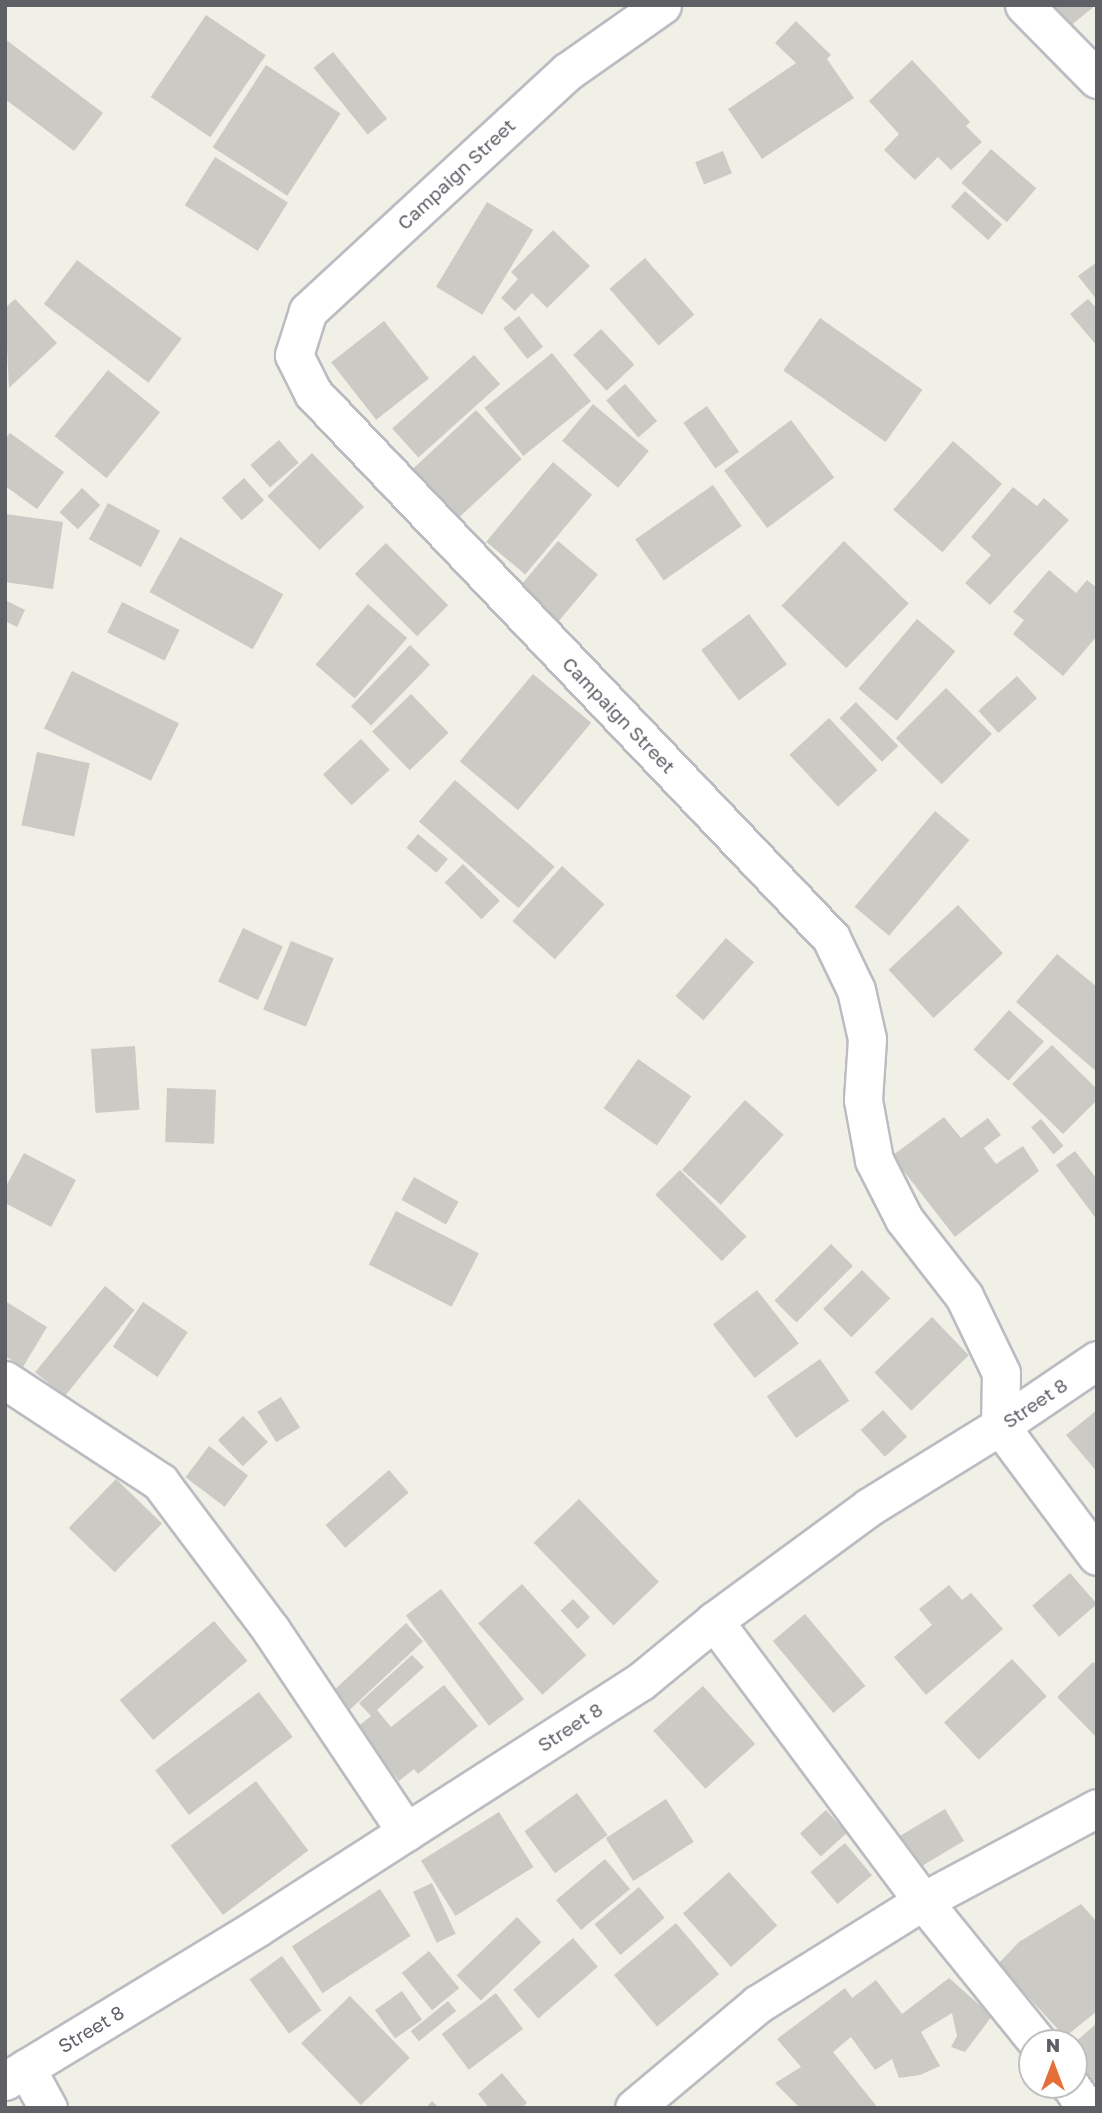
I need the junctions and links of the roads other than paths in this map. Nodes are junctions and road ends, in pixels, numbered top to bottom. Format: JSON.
{"nodes":[{"id":1,"x":662,"y":5,"type":"edge"},
{"id":2,"x":1024,"y":5,"type":"edge"},
{"id":3,"x":1097,"y":79,"type":"edge"},
{"id":4,"x":1097,"y":1360,"type":"edge"},
{"id":5,"x":5,"y":1380,"type":"edge"},
{"id":6,"x":1000,"y":1426,"type":"junction"},
{"id":7,"x":1097,"y":1556,"type":"edge"},
{"id":8,"x":714,"y":1621,"type":"junction"},
{"id":9,"x":1097,"y":1808,"type":"edge"},
{"id":10,"x":407,"y":1832,"type":"junction"},
{"id":11,"x":923,"y":1901,"type":"junction"},
{"id":12,"x":1027,"y":2029,"type":"edge"},
{"id":13,"x":16,"y":2075,"type":"edge"},
{"id":14,"x":48,"y":2108,"type":"edge"},
{"id":15,"x":634,"y":2108,"type":"edge"}],
"edges":[{"from":1,"to":6,"type":"street","name":"Campaign Street"},
{"from":2,"to":3,"type":"street"},
{"from":4,"to":6,"type":"street","name":"Street 8"},
{"from":5,"to":10,"type":"street"},
{"from":6,"to":7,"type":"street"},
{"from":6,"to":8,"type":"street","name":"Street 8"},
{"from":8,"to":10,"type":"street","name":"Street 8"},
{"from":8,"to":11,"type":"street"},
{"from":9,"to":11,"type":"street"},
{"from":10,"to":13,"type":"street","name":"Street 8"},
{"from":11,"to":12,"type":"street"},
{"from":11,"to":15,"type":"street"},
{"from":13,"to":14,"type":"street"}]}
